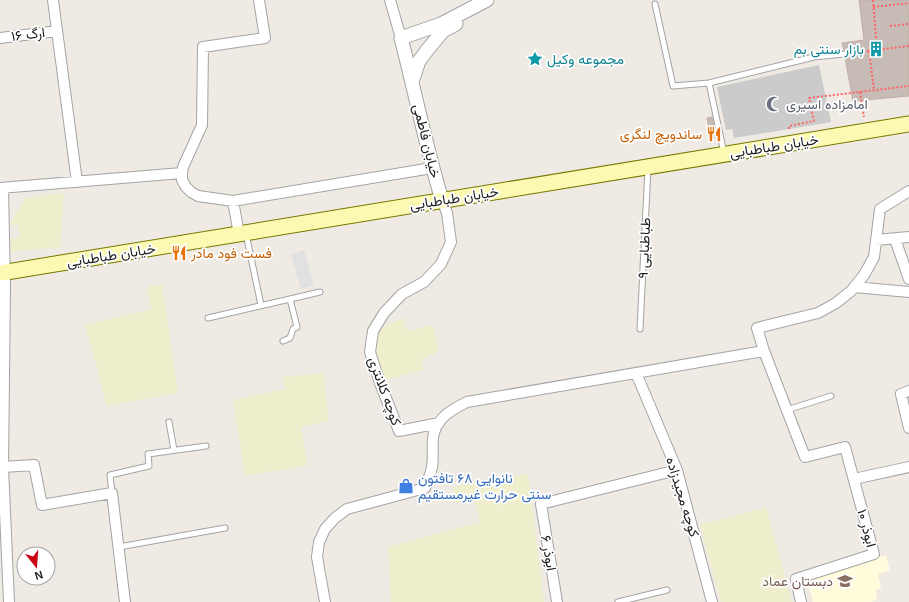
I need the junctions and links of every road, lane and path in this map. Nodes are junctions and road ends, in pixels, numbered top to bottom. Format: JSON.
{"nodes":[{"id":1,"x":53,"y":0,"type":"edge"},
{"id":2,"x":259,"y":0,"type":"edge"},
{"id":3,"x":390,"y":0,"type":"edge"},
{"id":4,"x":487,"y":0,"type":"edge"},
{"id":5,"x":498,"y":0,"type":"edge"},
{"id":6,"x":873,"y":0,"type":"edge"},
{"id":7,"x":909,"y":3,"type":"edge"},
{"id":8,"x":655,"y":4,"type":"dead end"},
{"id":9,"x":873,"y":7,"type":"junction"},
{"id":10,"x":909,"y":24,"type":"edge"},
{"id":11,"x":890,"y":26,"type":"dead end"},
{"id":12,"x":57,"y":31,"type":"junction"},
{"id":13,"x":0,"y":38,"type":"edge"},
{"id":14,"x":401,"y":38,"type":"junction"},
{"id":15,"x":909,"y":46,"type":"edge"},
{"id":16,"x":877,"y":50,"type":"junction"},
{"id":17,"x":869,"y":51,"type":"junction"},
{"id":18,"x":844,"y":54,"type":"joint"},
{"id":19,"x":412,"y":82,"type":"junction"},
{"id":20,"x":708,"y":83,"type":"junction"},
{"id":21,"x":909,"y":86,"type":"edge"},
{"id":22,"x":874,"y":90,"type":"junction"},
{"id":23,"x":860,"y":92,"type":"junction"},
{"id":24,"x":864,"y":117,"type":"dead end"},
{"id":25,"x":909,"y":124,"type":"edge"},
{"id":26,"x":789,"y":129,"type":"dead end"},
{"id":27,"x":724,"y":154,"type":"junction"},
{"id":28,"x":648,"y":167,"type":"junction"},
{"id":29,"x":432,"y":168,"type":"junction"},
{"id":30,"x":182,"y":173,"type":"junction"},
{"id":31,"x":77,"y":182,"type":"junction"},
{"id":32,"x":2,"y":188,"type":"edge"},
{"id":33,"x":909,"y":191,"type":"edge"},
{"id":34,"x":233,"y":200,"type":"junction"},
{"id":35,"x":442,"y":200,"type":"junction"},
{"id":36,"x":242,"y":233,"type":"junction"},
{"id":37,"x":909,"y":237,"type":"edge"},
{"id":38,"x":895,"y":239,"type":"junction"},
{"id":39,"x":876,"y":240,"type":"junction"},
{"id":40,"x":3,"y":273,"type":"edge"},
{"id":41,"x":909,"y":279,"type":"edge"},
{"id":42,"x":854,"y":287,"type":"junction"},
{"id":43,"x":320,"y":292,"type":"dead end"},
{"id":44,"x":909,"y":292,"type":"edge"},
{"id":45,"x":290,"y":299,"type":"junction"},
{"id":46,"x":261,"y":305,"type":"junction"},
{"id":47,"x":208,"y":318,"type":"dead end"},
{"id":48,"x":640,"y":329,"type":"dead end"},
{"id":49,"x":283,"y":340,"type":"dead end"},
{"id":50,"x":764,"y":351,"type":"junction"},
{"id":51,"x":636,"y":373,"type":"junction"},
{"id":52,"x":909,"y":392,"type":"edge"},
{"id":53,"x":831,"y":396,"type":"dead end"},
{"id":54,"x":787,"y":410,"type":"junction"},
{"id":55,"x":169,"y":422,"type":"dead end"},
{"id":56,"x":439,"y":423,"type":"junction"},
{"id":57,"x":909,"y":428,"type":"edge"},
{"id":58,"x":206,"y":446,"type":"dead end"},
{"id":59,"x":174,"y":450,"type":"junction"},
{"id":60,"x":909,"y":466,"type":"edge"},
{"id":61,"x":3,"y":467,"type":"junction"},
{"id":62,"x":678,"y":470,"type":"junction"},
{"id":63,"x":854,"y":479,"type":"junction"},
{"id":64,"x":112,"y":493,"type":"junction"},
{"id":65,"x":225,"y":528,"type":"dead end"},
{"id":66,"x":119,"y":547,"type":"junction"},
{"id":67,"x":667,"y":590,"type":"dead end"},
{"id":68,"x":9,"y":602,"type":"edge"},
{"id":69,"x":125,"y":602,"type":"edge"},
{"id":70,"x":325,"y":602,"type":"edge"},
{"id":71,"x":557,"y":602,"type":"edge"},
{"id":72,"x":618,"y":602,"type":"edge"},
{"id":73,"x":712,"y":602,"type":"edge"},
{"id":74,"x":801,"y":602,"type":"edge"}],
"edges":[{"from":1,"to":12,"type":"street"},
{"from":2,"to":30,"type":"street"},
{"from":3,"to":14,"type":"street"},
{"from":4,"to":14,"type":"street"},
{"from":5,"to":19,"type":"street"},
{"from":6,"to":9,"type":"path"},
{"from":7,"to":9,"type":"path"},
{"from":8,"to":20,"type":"lane"},
{"from":9,"to":16,"type":"path"},
{"from":10,"to":11,"type":"path"},
{"from":12,"to":13,"type":"street","name":"ارگ ۱۶"},
{"from":12,"to":31,"type":"street"},
{"from":14,"to":19,"type":"street","name":"خیابان فاطمی"},
{"from":15,"to":16,"type":"path"},
{"from":16,"to":17,"type":"path"},
{"from":17,"to":18,"type":"path"},
{"from":17,"to":22,"type":"path"},
{"from":18,"to":20,"type":"lane"},
{"from":19,"to":29,"type":"street","name":"خیابان فاطمی"},
{"from":20,"to":27,"type":"lane"},
{"from":21,"to":22,"type":"path"},
{"from":22,"to":23,"type":"path"},
{"from":23,"to":24,"type":"path"},
{"from":23,"to":26,"type":"path"},
{"from":25,"to":27,"type":"main road","name":"خیابان طباطبایی"},
{"from":27,"to":28,"type":"main road","name":"خیابان طباطبایی"},
{"from":28,"to":35,"type":"main road","name":"خیابان طباطبایی"},
{"from":28,"to":48,"type":"lane","name":"طباطبایی ۹"},
{"from":29,"to":34,"type":"street"},
{"from":29,"to":35,"type":"street","name":"خیابان فاطمی"},
{"from":30,"to":31,"type":"street"},
{"from":30,"to":34,"type":"street"},
{"from":31,"to":32,"type":"street"},
{"from":32,"to":40,"type":"street"},
{"from":33,"to":39,"type":"street"},
{"from":34,"to":36,"type":"street"},
{"from":35,"to":36,"type":"main road","name":"خیابان طباطبایی"},
{"from":35,"to":56,"type":"street","name":"کوچه کلانتری"},
{"from":36,"to":40,"type":"main road","name":"خیابان طباطبایی"},
{"from":36,"to":46,"type":"lane"},
{"from":37,"to":38,"type":"street"},
{"from":38,"to":39,"type":"street"},
{"from":38,"to":41,"type":"street"},
{"from":39,"to":42,"type":"street"},
{"from":40,"to":61,"type":"street"},
{"from":42,"to":44,"type":"street"},
{"from":42,"to":50,"type":"street"},
{"from":43,"to":45,"type":"lane"},
{"from":45,"to":46,"type":"lane"},
{"from":45,"to":49,"type":"lane"},
{"from":46,"to":47,"type":"lane"},
{"from":50,"to":51,"type":"street"},
{"from":50,"to":54,"type":"street"},
{"from":51,"to":56,"type":"street"},
{"from":51,"to":62,"type":"street","name":"کوچه مجیدزاده"},
{"from":52,"to":57,"type":"street"},
{"from":53,"to":54,"type":"lane"},
{"from":54,"to":63,"type":"street","name":"ابوذر ۱۰"},
{"from":55,"to":59,"type":"lane"},
{"from":56,"to":70,"type":"street"},
{"from":58,"to":59,"type":"lane"},
{"from":59,"to":64,"type":"lane"},
{"from":60,"to":63,"type":"street"},
{"from":61,"to":64,"type":"street"},
{"from":61,"to":68,"type":"street"},
{"from":62,"to":71,"type":"street","name":"ابوذر ۶"},
{"from":62,"to":73,"type":"street","name":"کوچه مجیدزاده"},
{"from":63,"to":74,"type":"street","name":"ابوذر ۱۰"},
{"from":64,"to":66,"type":"street"},
{"from":65,"to":66,"type":"lane"},
{"from":66,"to":69,"type":"street"},
{"from":67,"to":72,"type":"lane"}]}
